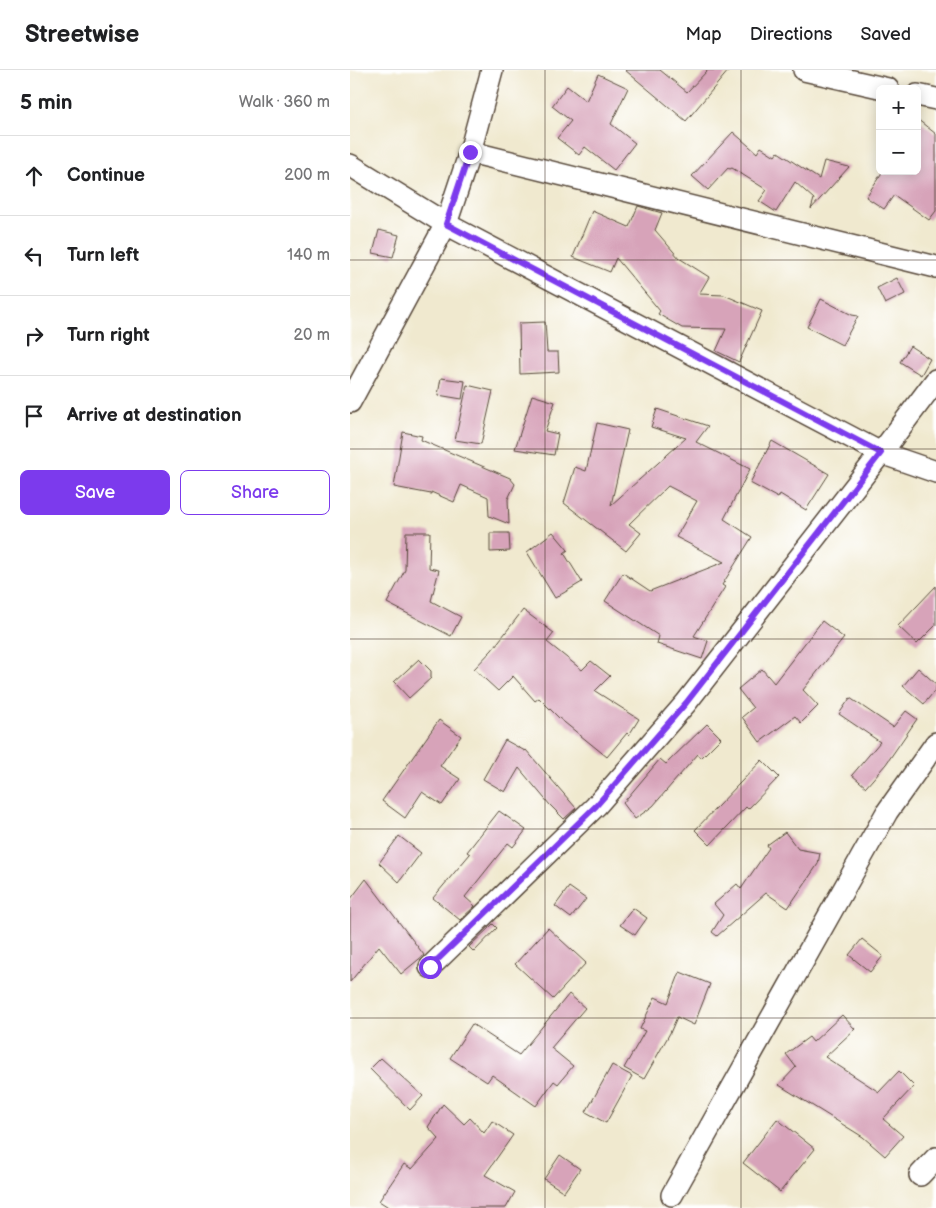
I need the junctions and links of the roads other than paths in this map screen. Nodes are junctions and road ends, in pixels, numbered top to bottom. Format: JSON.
{"nodes":[{"id":1,"x":492,"y":70,"type":"edge"},
{"id":2,"x":804,"y":70,"type":"edge"},
{"id":3,"x":876,"y":86,"type":"edge"},
{"id":4,"x":921,"y":96,"type":"edge"},
{"id":5,"x":936,"y":99,"type":"edge"},
{"id":6,"x":470,"y":152,"type":"junction"},
{"id":7,"x":350,"y":164,"type":"edge"},
{"id":8,"x":446,"y":224,"type":"junction"},
{"id":9,"x":936,"y":267,"type":"edge"},
{"id":10,"x":936,"y":380,"type":"edge"},
{"id":11,"x":350,"y":402,"type":"edge"},
{"id":12,"x":881,"y":453,"type":"junction"},
{"id":13,"x":936,"y":472,"type":"edge"},
{"id":14,"x":936,"y":744,"type":"edge"},
{"id":15,"x":430,"y":967,"type":"dead end"},
{"id":16,"x":936,"y":1158,"type":"edge"},
{"id":17,"x":920,"y":1175,"type":"dead end"},
{"id":18,"x":672,"y":1196,"type":"dead end"}],
"edges":[{"from":1,"to":6,"type":"street"},
{"from":2,"to":3,"type":"street"},
{"from":4,"to":5,"type":"street"},
{"from":6,"to":8,"type":"street"},
{"from":6,"to":9,"type":"street"},
{"from":7,"to":8,"type":"street"},
{"from":8,"to":11,"type":"street"},
{"from":8,"to":12,"type":"street"},
{"from":10,"to":12,"type":"street"},
{"from":12,"to":13,"type":"street"},
{"from":12,"to":15,"type":"street"},
{"from":14,"to":18,"type":"street"},
{"from":16,"to":17,"type":"street"}]}
